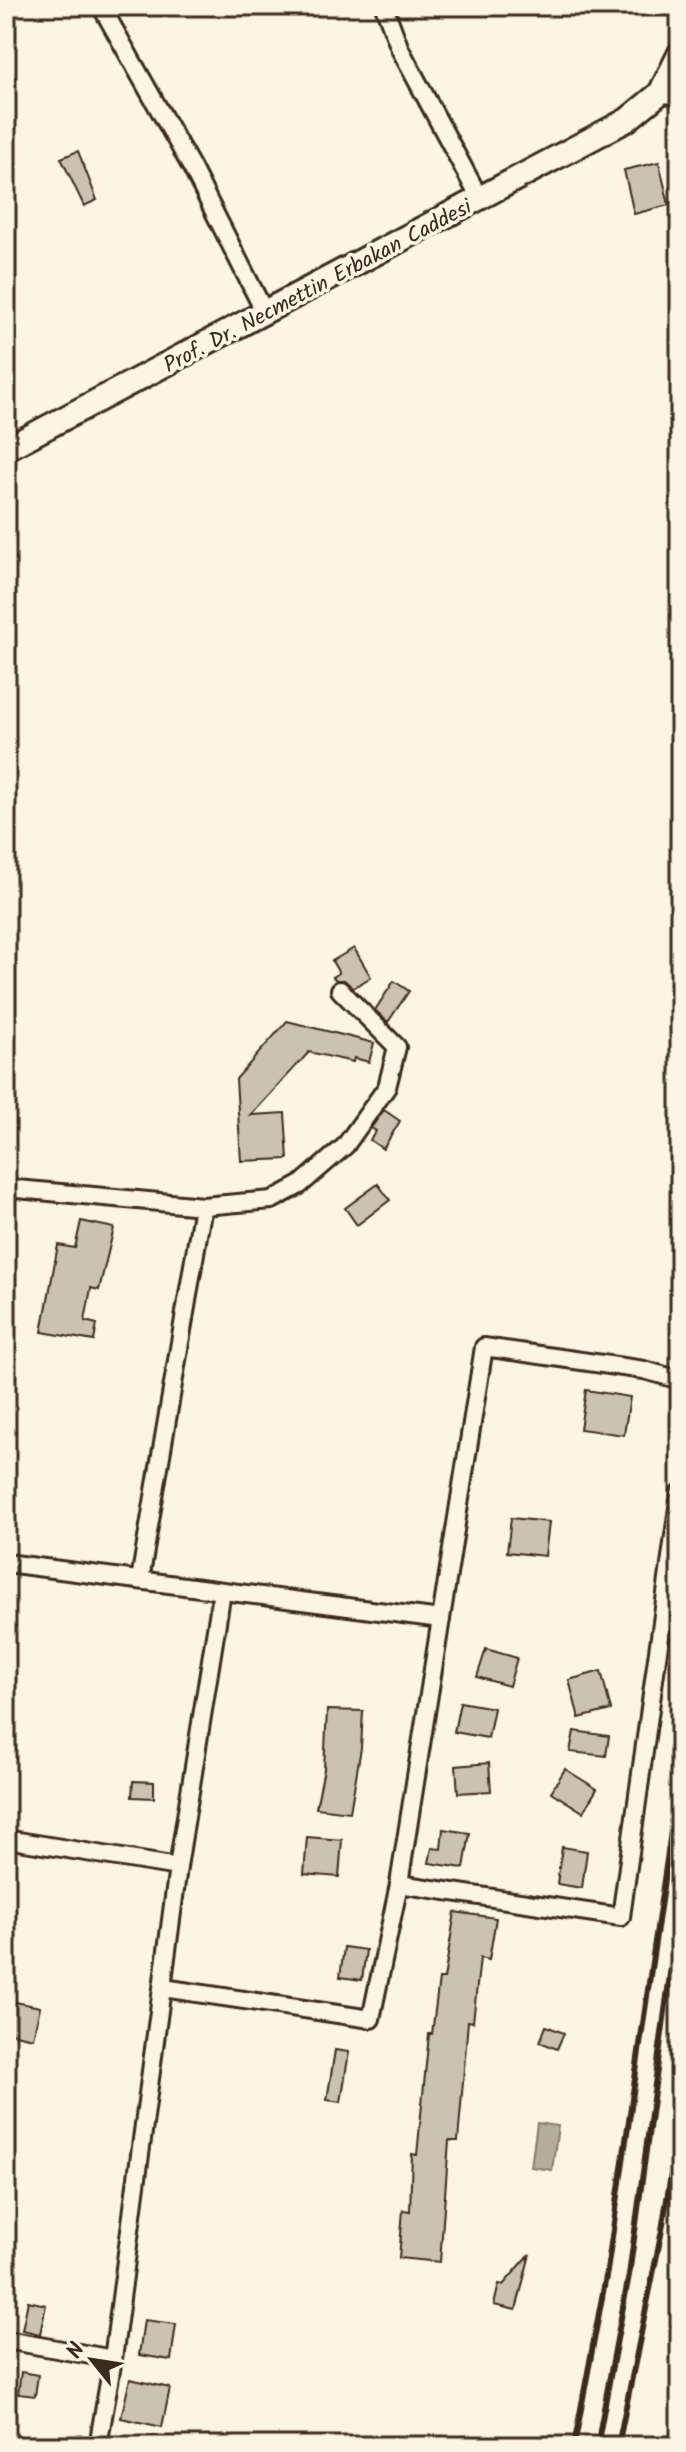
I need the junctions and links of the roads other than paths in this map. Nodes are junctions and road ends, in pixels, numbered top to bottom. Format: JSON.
{"nodes":[{"id":1,"x":101,"y":6,"type":"edge"},
{"id":2,"x":384,"y":6,"type":"edge"},
{"id":3,"x":680,"y":53,"type":"edge"},
{"id":4,"x":670,"y":95,"type":"edge"},
{"id":5,"x":480,"y":199,"type":"junction"},
{"id":6,"x":265,"y":313,"type":"junction"},
{"id":7,"x":6,"y":449,"type":"edge"},
{"id":8,"x":340,"y":990,"type":"dead end"},
{"id":9,"x":6,"y":1188,"type":"edge"},
{"id":10,"x":203,"y":1206,"type":"junction"},
{"id":11,"x":680,"y":1380,"type":"edge"},
{"id":12,"x":680,"y":1493,"type":"edge"},
{"id":13,"x":6,"y":1563,"type":"edge"},
{"id":14,"x":140,"y":1580,"type":"junction"},
{"id":15,"x":222,"y":1591,"type":"junction"},
{"id":16,"x":441,"y":1619,"type":"junction"},
{"id":17,"x":6,"y":1839,"type":"edge"},
{"id":18,"x":178,"y":1867,"type":"junction"},
{"id":19,"x":399,"y":1884,"type":"junction"},
{"id":20,"x":163,"y":1988,"type":"junction"},
{"id":21,"x":6,"y":2340,"type":"edge"},
{"id":22,"x":113,"y":2359,"type":"junction"},
{"id":23,"x":98,"y":2446,"type":"edge"}],
"edges":[{"from":1,"to":6,"type":"street"},
{"from":2,"to":5,"type":"street"},
{"from":3,"to":4,"type":"street"},
{"from":4,"to":5,"type":"street","name":"Prof. Dr. Necmettin Erbakan Caddesi"},
{"from":5,"to":6,"type":"street","name":"Prof. Dr. Necmettin Erbakan Caddesi"},
{"from":6,"to":7,"type":"street","name":"Prof. Dr. Necmettin Erbakan Caddesi"},
{"from":8,"to":10,"type":"street"},
{"from":9,"to":10,"type":"street"},
{"from":10,"to":14,"type":"street"},
{"from":11,"to":16,"type":"street"},
{"from":12,"to":19,"type":"street"},
{"from":13,"to":14,"type":"street"},
{"from":14,"to":15,"type":"street"},
{"from":15,"to":16,"type":"street"},
{"from":15,"to":18,"type":"street"},
{"from":16,"to":19,"type":"street"},
{"from":17,"to":18,"type":"street"},
{"from":18,"to":20,"type":"street"},
{"from":19,"to":20,"type":"street"},
{"from":20,"to":22,"type":"street"},
{"from":21,"to":22,"type":"street"},
{"from":22,"to":23,"type":"street"}]}
